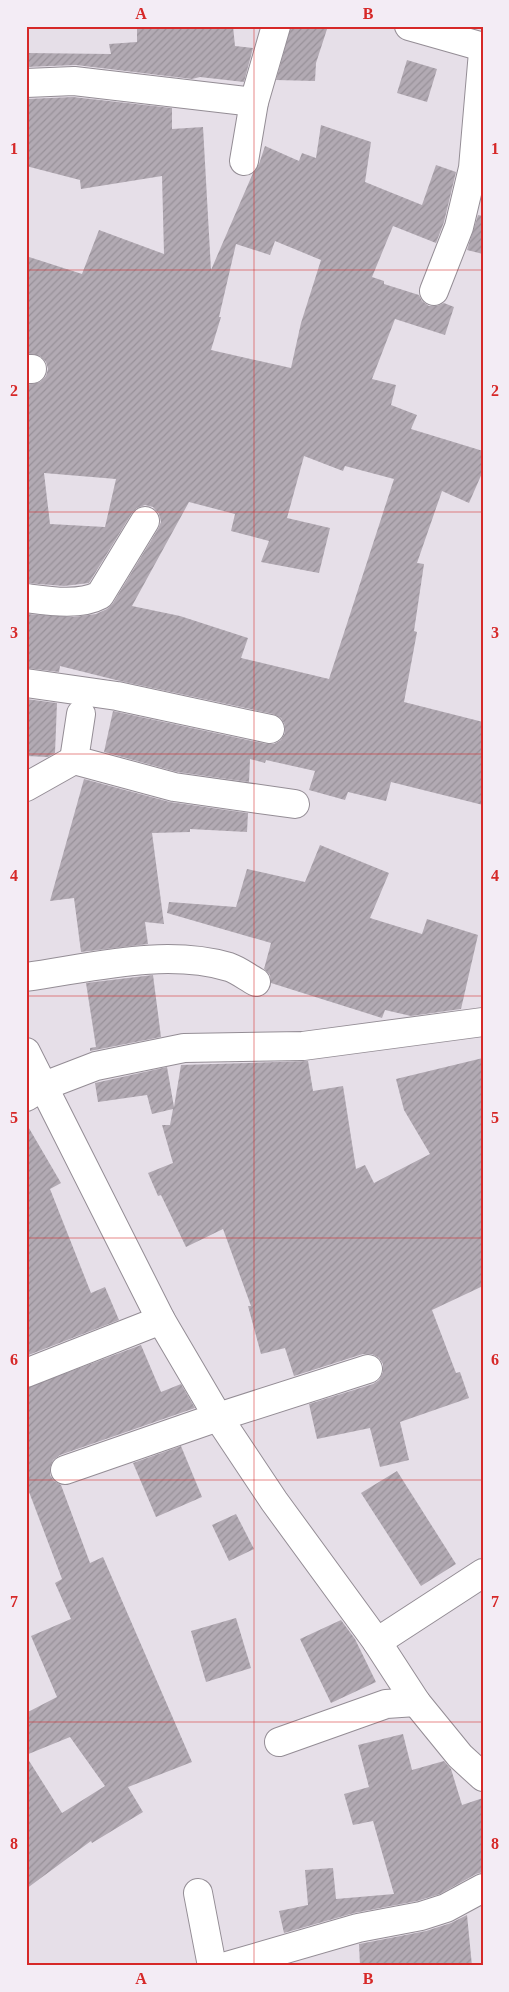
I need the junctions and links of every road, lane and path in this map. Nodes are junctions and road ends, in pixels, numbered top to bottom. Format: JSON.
{"nodes":[{"id":1,"x":276,"y":26,"type":"edge"},
{"id":2,"x":409,"y":26,"type":"edge"},
{"id":3,"x":483,"y":47,"type":"edge"},
{"id":4,"x":483,"y":52,"type":"edge"},
{"id":5,"x":26,"y":83,"type":"edge"},
{"id":6,"x":254,"y":102,"type":"junction"},
{"id":7,"x":244,"y":161,"type":"dead end"},
{"id":8,"x":434,"y":291,"type":"dead end"},
{"id":9,"x":145,"y":520,"type":"dead end"},
{"id":10,"x":26,"y":598,"type":"edge"},
{"id":11,"x":26,"y":684,"type":"edge"},
{"id":12,"x":81,"y":714,"type":"dead end"},
{"id":13,"x":270,"y":729,"type":"dead end"},
{"id":14,"x":74,"y":760,"type":"junction"},
{"id":15,"x":26,"y":787,"type":"edge"},
{"id":16,"x":295,"y":804,"type":"dead end"},
{"id":17,"x":26,"y":977,"type":"edge"},
{"id":18,"x":256,"y":982,"type":"dead end"},
{"id":19,"x":483,"y":1022,"type":"edge"},
{"id":20,"x":26,"y":1052,"type":"edge"},
{"id":21,"x":35,"y":1091,"type":"edge"},
{"id":22,"x":161,"y":1320,"type":"junction"},
{"id":23,"x":368,"y":1368,"type":"dead end"},
{"id":24,"x":26,"y":1373,"type":"edge"},
{"id":25,"x":218,"y":1417,"type":"junction"},
{"id":26,"x":65,"y":1470,"type":"dead end"},
{"id":27,"x":483,"y":1573,"type":"edge"},
{"id":28,"x":377,"y":1642,"type":"junction"},
{"id":29,"x":416,"y":1702,"type":"junction"},
{"id":30,"x":279,"y":1742,"type":"dead end"},
{"id":31,"x":483,"y":1777,"type":"edge"},
{"id":32,"x":483,"y":1888,"type":"edge"},
{"id":33,"x":198,"y":1893,"type":"dead end"},
{"id":34,"x":212,"y":1966,"type":"edge"},
{"id":35,"x":227,"y":1966,"type":"edge"}],
"edges":[{"from":1,"to":6,"type":"street"},
{"from":2,"to":3,"type":"street"},
{"from":4,"to":8,"type":"street"},
{"from":5,"to":6,"type":"street"},
{"from":6,"to":7,"type":"street"},
{"from":9,"to":10,"type":"street"},
{"from":11,"to":13,"type":"street"},
{"from":12,"to":14,"type":"street"},
{"from":14,"to":15,"type":"street"},
{"from":14,"to":16,"type":"street"},
{"from":17,"to":18,"type":"street"},
{"from":19,"to":21,"type":"street"},
{"from":20,"to":21,"type":"street"},
{"from":21,"to":22,"type":"street"},
{"from":22,"to":24,"type":"street"},
{"from":22,"to":25,"type":"street"},
{"from":23,"to":25,"type":"street"},
{"from":25,"to":26,"type":"street"},
{"from":25,"to":28,"type":"street"},
{"from":27,"to":28,"type":"street"},
{"from":28,"to":29,"type":"street"},
{"from":29,"to":30,"type":"street"},
{"from":29,"to":31,"type":"street"},
{"from":32,"to":35,"type":"street"},
{"from":33,"to":34,"type":"street"}]}
